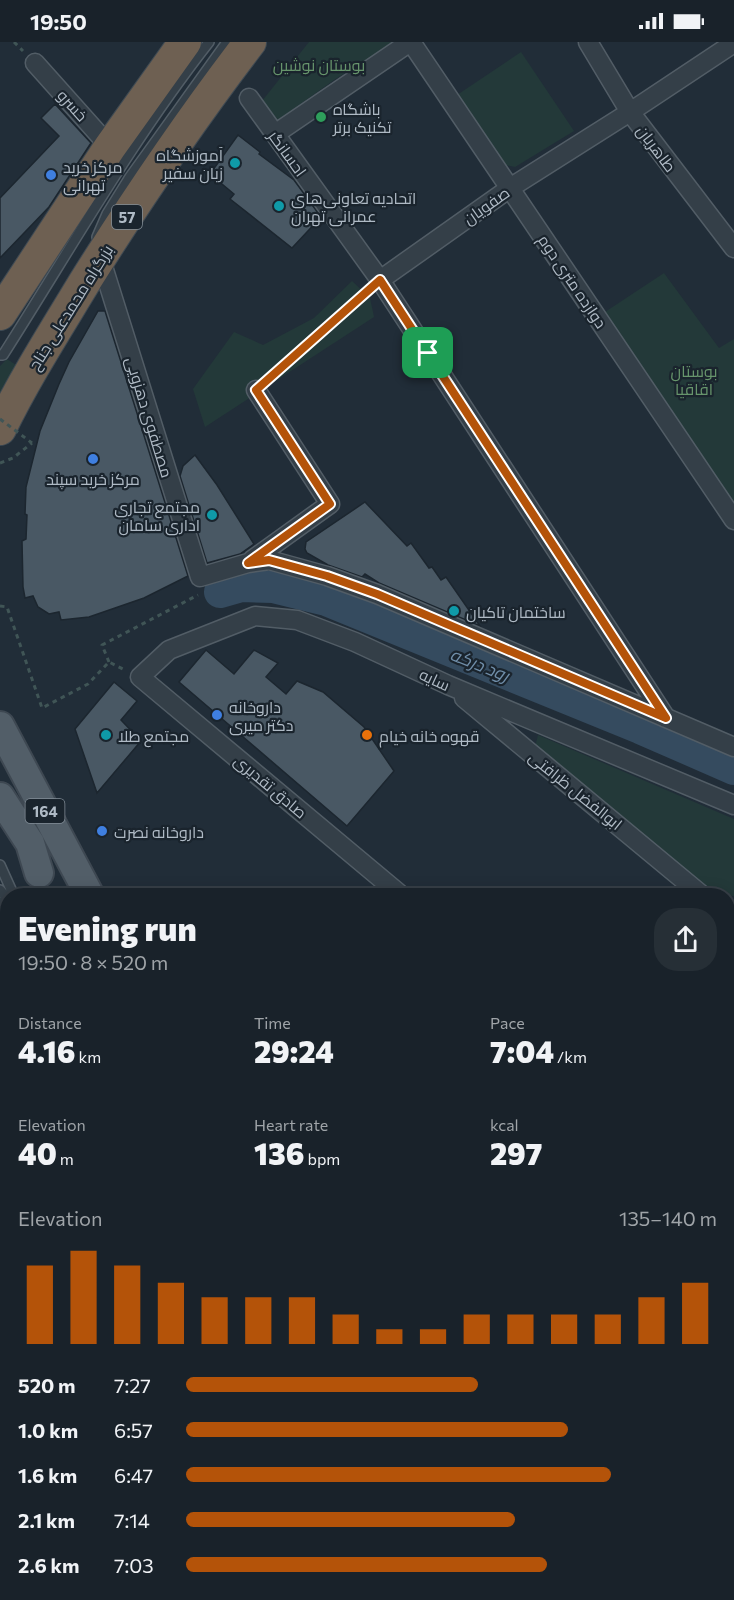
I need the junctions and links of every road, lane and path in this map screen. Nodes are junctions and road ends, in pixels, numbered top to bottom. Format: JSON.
{"nodes":[{"id":1,"x":185,"y":42,"type":"edge"},
{"id":2,"x":209,"y":42,"type":"edge"},
{"id":3,"x":227,"y":42,"type":"edge"},
{"id":4,"x":250,"y":42,"type":"edge"},
{"id":5,"x":410,"y":42,"type":"edge"},
{"id":6,"x":588,"y":42,"type":"edge"},
{"id":7,"x":734,"y":43,"type":"edge"},
{"id":8,"x":32,"y":65,"type":"dead end"},
{"id":9,"x":249,"y":98,"type":"dead end"},
{"id":10,"x":630,"y":112,"type":"junction"},
{"id":11,"x":275,"y":134,"type":"junction"},
{"id":12,"x":110,"y":147,"type":"junction"},
{"id":13,"x":510,"y":188,"type":"junction"},
{"id":14,"x":734,"y":248,"type":"edge"},
{"id":15,"x":95,"y":252,"type":"junction"},
{"id":16,"x":380,"y":280,"type":"junction"},
{"id":17,"x":5,"y":296,"type":"edge"},
{"id":18,"x":49,"y":321,"type":"dead end"},
{"id":19,"x":0,"y":355,"type":"edge"},
{"id":20,"x":256,"y":390,"type":"joint"},
{"id":21,"x":12,"y":396,"type":"edge"},
{"id":22,"x":0,"y":429,"type":"edge"},
{"id":23,"x":0,"y":463,"type":"edge"},
{"id":24,"x":734,"y":520,"type":"edge"},
{"id":25,"x":248,"y":563,"type":"junction"},
{"id":26,"x":200,"y":577,"type":"junction"},
{"id":27,"x":0,"y":606,"type":"edge"},
{"id":28,"x":109,"y":662,"type":"junction"},
{"id":29,"x":140,"y":677,"type":"junction"},
{"id":30,"x":448,"y":685,"type":"junction"},
{"id":31,"x":666,"y":718,"type":"junction"},
{"id":32,"x":0,"y":726,"type":"edge"},
{"id":33,"x":734,"y":747,"type":"edge"},
{"id":34,"x":0,"y":797,"type":"edge"},
{"id":35,"x":734,"y":805,"type":"edge"},
{"id":36,"x":0,"y":829,"type":"edge"},
{"id":37,"x":0,"y":865,"type":"edge"},
{"id":38,"x":44,"y":884,"type":"edge"},
{"id":39,"x":10,"y":888,"type":"edge"},
{"id":40,"x":86,"y":888,"type":"edge"},
{"id":41,"x":392,"y":888,"type":"edge"},
{"id":42,"x":693,"y":888,"type":"edge"}],
"edges":[{"from":1,"to":12,"type":"highway"},
{"from":2,"to":19,"type":"lane"},
{"from":3,"to":15,"type":"lane"},
{"from":4,"to":15,"type":"highway","name":"بزرگراه محمدعلی جناح","number":"57"},
{"from":5,"to":11,"type":"street","name":"دوازده متری دوم"},
{"from":5,"to":13,"type":"street","name":"دوازده متری دوم"},
{"from":6,"to":10,"type":"street","name":"طاهریان"},
{"from":7,"to":10,"type":"street","name":"صفویان"},
{"from":8,"to":12,"type":"street","name":"خسرو"},
{"from":9,"to":11,"type":"street","name":"احسانگر"},
{"from":10,"to":13,"type":"street","name":"صفویان"},
{"from":10,"to":14,"type":"street","name":"طاهریان"},
{"from":11,"to":16,"type":"street","name":"احسانگر"},
{"from":12,"to":17,"type":"highway"},
{"from":13,"to":16,"type":"street","name":"صفویان"},
{"from":13,"to":24,"type":"street","name":"دوازده متری دوم"},
{"from":15,"to":18,"type":"lane"},
{"from":15,"to":21,"type":"highway","name":"بزرگراه محمدعلی جناح","number":"57"},
{"from":15,"to":26,"type":"street","name":"مصطفوی دهزویی"},
{"from":16,"to":20,"type":"path"},
{"from":16,"to":31,"type":"street","name":"احسانگر"},
{"from":20,"to":25,"type":"street"},
{"from":21,"to":22,"type":"highway","name":"بزرگراه محمدعلی جناح","number":"57"},
{"from":21,"to":23,"type":"path","bridge":true},
{"from":25,"to":26,"type":"street"},
{"from":25,"to":31,"type":"street"},
{"from":26,"to":28,"type":"path"},
{"from":27,"to":28,"type":"path"},
{"from":28,"to":29,"type":"path"},
{"from":29,"to":30,"type":"street","name":"سایه"},
{"from":29,"to":41,"type":"street","name":"صادق تقدیری"},
{"from":30,"to":35,"type":"street","name":"سایه"},
{"from":30,"to":42,"type":"street","name":"ابوالفضل ظرافتی"},
{"from":31,"to":33,"type":"street"},
{"from":32,"to":40,"type":"main road","number":"164"},
{"from":34,"to":38,"type":"main road"},
{"from":36,"to":38,"type":"main road","number":"164"},
{"from":37,"to":39,"type":"lane"}]}
